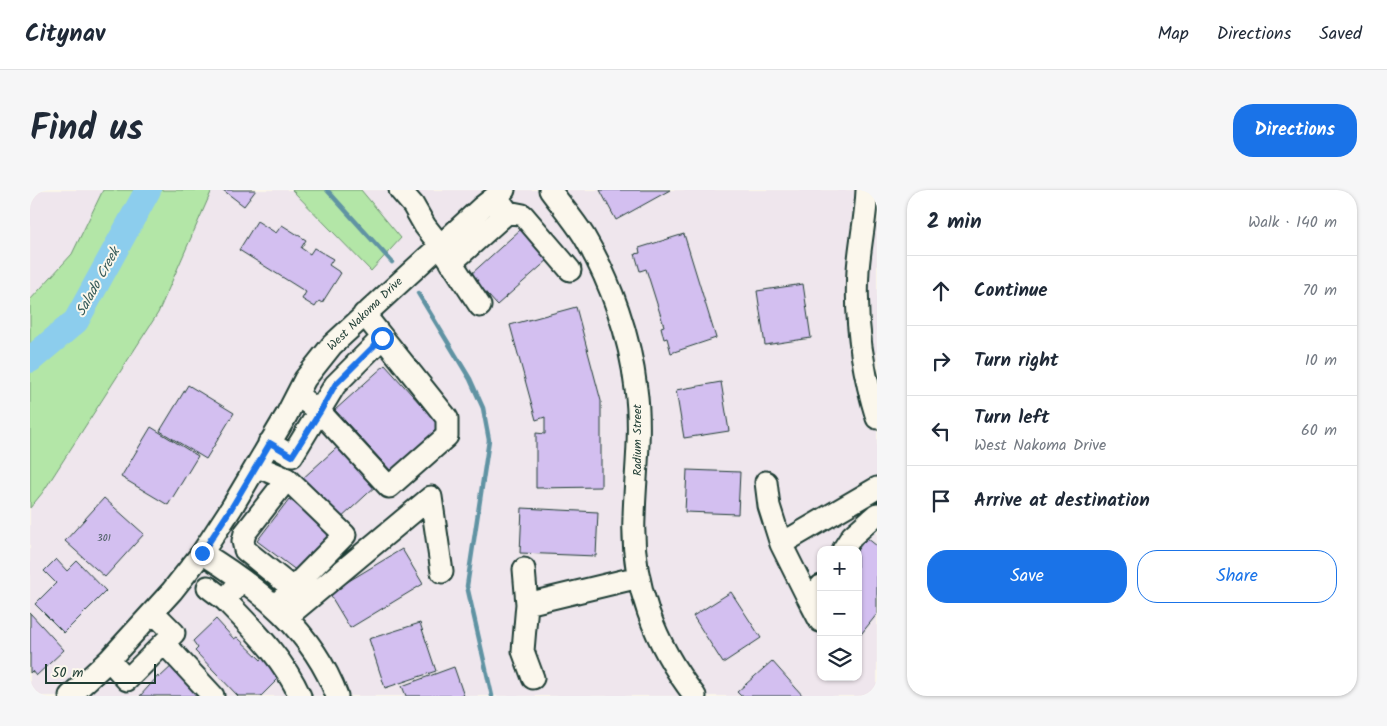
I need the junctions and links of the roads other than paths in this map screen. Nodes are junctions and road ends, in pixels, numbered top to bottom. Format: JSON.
{"nodes":[{"id":1,"x":400,"y":190,"type":"edge"},
{"id":2,"x":550,"y":190,"type":"edge"},
{"id":3,"x":870,"y":192,"type":"edge"},
{"id":4,"x":503,"y":199,"type":"edge"},
{"id":5,"x":440,"y":245,"type":"junction"},
{"id":6,"x":452,"y":263,"type":"junction"},
{"id":7,"x":570,"y":270,"type":"dead end"},
{"id":8,"x":480,"y":306,"type":"dead end"},
{"id":9,"x":364,"y":314,"type":"junction"},
{"id":10,"x":382,"y":338,"type":"junction"},
{"id":11,"x":297,"y":395,"type":"junction"},
{"id":12,"x":320,"y":412,"type":"junction"},
{"id":13,"x":877,"y":418,"type":"edge"},
{"id":14,"x":270,"y":443,"type":"junction"},
{"id":15,"x":256,"y":466,"type":"junction"},
{"id":16,"x":287,"y":479,"type":"junction"},
{"id":17,"x":766,"y":482,"type":"dead end"},
{"id":18,"x":877,"y":488,"type":"edge"},
{"id":19,"x":238,"y":496,"type":"junction"},
{"id":20,"x":261,"y":512,"type":"junction"},
{"id":21,"x":877,"y":514,"type":"edge"},
{"id":22,"x":781,"y":544,"type":"junction"},
{"id":23,"x":846,"y":546,"type":"edge"},
{"id":24,"x":202,"y":553,"type":"junction"},
{"id":25,"x":524,"y":569,"type":"dead end"},
{"id":26,"x":442,"y":572,"type":"dead end"},
{"id":27,"x":639,"y":577,"type":"junction"},
{"id":28,"x":242,"y":578,"type":"junction"},
{"id":29,"x":208,"y":587,"type":"dead end"},
{"id":30,"x":292,"y":588,"type":"junction"},
{"id":31,"x":814,"y":592,"type":"edge"},
{"id":32,"x":225,"y":600,"type":"junction"},
{"id":33,"x":527,"y":604,"type":"junction"},
{"id":34,"x":817,"y":606,"type":"edge"},
{"id":35,"x":281,"y":611,"type":"junction"},
{"id":36,"x":153,"y":612,"type":"junction"},
{"id":37,"x":137,"y":630,"type":"junction"},
{"id":38,"x":160,"y":647,"type":"junction"},
{"id":39,"x":109,"y":660,"type":"junction"},
{"id":40,"x":533,"y":678,"type":"dead end"},
{"id":41,"x":70,"y":696,"type":"edge"},
{"id":42,"x":213,"y":696,"type":"edge"},
{"id":43,"x":300,"y":696,"type":"edge"},
{"id":44,"x":337,"y":696,"type":"edge"},
{"id":45,"x":695,"y":696,"type":"edge"}],
"edges":[{"from":1,"to":5,"type":"street"},
{"from":2,"to":27,"type":"street","name":"Radium Street"},
{"from":3,"to":13,"type":"street"},
{"from":4,"to":5,"type":"street","name":"West Nakoma Drive"},
{"from":4,"to":6,"type":"street"},
{"from":4,"to":7,"type":"street"},
{"from":5,"to":6,"type":"street"},
{"from":5,"to":9,"type":"street","name":"West Nakoma Drive"},
{"from":6,"to":8,"type":"street"},
{"from":9,"to":10,"type":"street"},
{"from":9,"to":11,"type":"street","name":"West Nakoma Drive"},
{"from":10,"to":12,"type":"street"},
{"from":10,"to":12,"type":"street"},
{"from":11,"to":12,"type":"street"},
{"from":11,"to":14,"type":"street","name":"West Nakoma Drive"},
{"from":12,"to":14,"type":"street"},
{"from":14,"to":15,"type":"street","name":"West Nakoma Drive"},
{"from":15,"to":16,"type":"street"},
{"from":15,"to":19,"type":"street","name":"West Nakoma Drive"},
{"from":16,"to":20,"type":"street"},
{"from":16,"to":30,"type":"street"},
{"from":17,"to":22,"type":"street"},
{"from":18,"to":22,"type":"street"},
{"from":19,"to":20,"type":"street"},
{"from":19,"to":24,"type":"street","name":"West Nakoma Drive"},
{"from":20,"to":30,"type":"street"},
{"from":21,"to":23,"type":"street"},
{"from":22,"to":31,"type":"street"},
{"from":24,"to":28,"type":"street"},
{"from":24,"to":36,"type":"street","name":"West Nakoma Drive"},
{"from":25,"to":33,"type":"street"},
{"from":26,"to":35,"type":"street"},
{"from":27,"to":33,"type":"street"},
{"from":27,"to":45,"type":"street","name":"Radium Street"},
{"from":28,"to":32,"type":"street"},
{"from":28,"to":35,"type":"street"},
{"from":29,"to":32,"type":"street"},
{"from":30,"to":35,"type":"street"},
{"from":31,"to":34,"type":"street"},
{"from":32,"to":43,"type":"street"},
{"from":33,"to":40,"type":"street"},
{"from":35,"to":44,"type":"street"},
{"from":36,"to":37,"type":"street","name":"West Nakoma Drive"},
{"from":36,"to":38,"type":"street"},
{"from":37,"to":38,"type":"street"},
{"from":37,"to":39,"type":"street","name":"West Nakoma Drive"},
{"from":38,"to":39,"type":"street"},
{"from":38,"to":42,"type":"street"},
{"from":39,"to":41,"type":"street","name":"West Nakoma Drive"}]}
